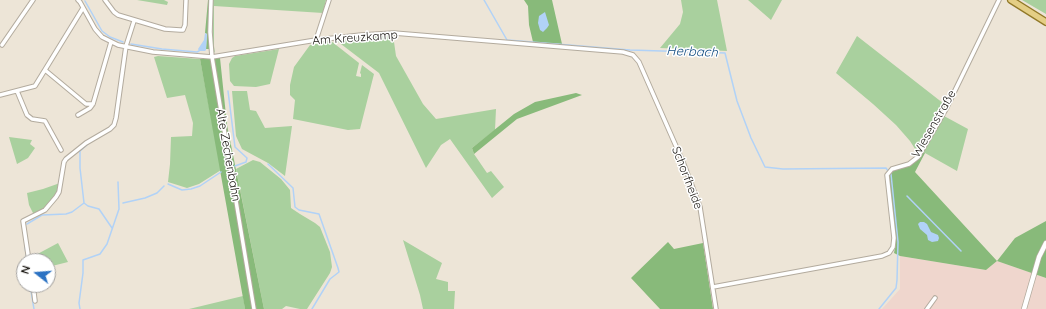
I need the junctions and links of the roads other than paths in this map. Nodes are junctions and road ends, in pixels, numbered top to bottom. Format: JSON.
{"nodes":[{"id":1,"x":33,"y":0,"type":"edge"},
{"id":2,"x":78,"y":0,"type":"edge"},
{"id":3,"x":105,"y":0,"type":"edge"},
{"id":4,"x":186,"y":0,"type":"edge"},
{"id":5,"x":211,"y":0,"type":"edge"},
{"id":6,"x":329,"y":0,"type":"edge"},
{"id":7,"x":999,"y":0,"type":"edge"},
{"id":8,"x":1011,"y":0,"type":"edge"},
{"id":9,"x":83,"y":8,"type":"junction"},
{"id":10,"x":134,"y":21,"type":"junction"},
{"id":11,"x":1046,"y":22,"type":"edge"},
{"id":12,"x":316,"y":40,"type":"junction"},
{"id":13,"x":111,"y":42,"type":"junction"},
{"id":14,"x":2,"y":44,"type":"dead end"},
{"id":15,"x":126,"y":46,"type":"junction"},
{"id":16,"x":633,"y":55,"type":"joint"},
{"id":17,"x":212,"y":57,"type":"junction"},
{"id":18,"x":44,"y":70,"type":"junction"},
{"id":19,"x":17,"y":90,"type":"junction"},
{"id":20,"x":0,"y":95,"type":"edge"},
{"id":21,"x":93,"y":104,"type":"junction"},
{"id":22,"x":78,"y":115,"type":"dead end"},
{"id":23,"x":61,"y":150,"type":"dead end"},
{"id":24,"x":1046,"y":243,"type":"edge"},
{"id":25,"x":28,"y":253,"type":"edge"},
{"id":26,"x":713,"y":287,"type":"junction"},
{"id":27,"x":34,"y":293,"type":"edge"},
{"id":28,"x":936,"y":298,"type":"dead end"},
{"id":29,"x":35,"y":301,"type":"dead end"},
{"id":30,"x":254,"y":309,"type":"edge"},
{"id":31,"x":716,"y":309,"type":"edge"},
{"id":32,"x":926,"y":309,"type":"edge"},
{"id":33,"x":1024,"y":309,"type":"edge"}],
"edges":[{"from":1,"to":14,"type":"street"},
{"from":2,"to":9,"type":"street","name":"Am Kreuzkamp"},
{"from":3,"to":10,"type":"street"},
{"from":4,"to":10,"type":"street"},
{"from":5,"to":17,"type":"street","name":"Alte Zechenbahn"},
{"from":6,"to":12,"type":"street"},
{"from":7,"to":26,"type":"street","name":"Wiesenstraße"},
{"from":8,"to":11,"type":"main road"},
{"from":9,"to":13,"type":"street","name":"Am Kreuzkamp"},
{"from":9,"to":18,"type":"street"},
{"from":10,"to":15,"type":"street"},
{"from":12,"to":16,"type":"street","name":"Am Kreuzkamp"},
{"from":12,"to":17,"type":"street","name":"Am Kreuzkamp"},
{"from":13,"to":15,"type":"street","name":"Am Kreuzkamp"},
{"from":13,"to":21,"type":"street"},
{"from":15,"to":17,"type":"street","name":"Am Kreuzkamp"},
{"from":15,"to":25,"type":"street"},
{"from":16,"to":26,"type":"street","name":"Schorfheide"},
{"from":17,"to":30,"type":"street","name":"Alte Zechenbahn"},
{"from":18,"to":19,"type":"street"},
{"from":18,"to":21,"type":"street"},
{"from":19,"to":20,"type":"street"},
{"from":19,"to":23,"type":"street"},
{"from":21,"to":22,"type":"street"},
{"from":24,"to":33,"type":"street"},
{"from":26,"to":31,"type":"street","name":"Schorfheide"},
{"from":27,"to":29,"type":"street"},
{"from":28,"to":32,"type":"street"}]}
